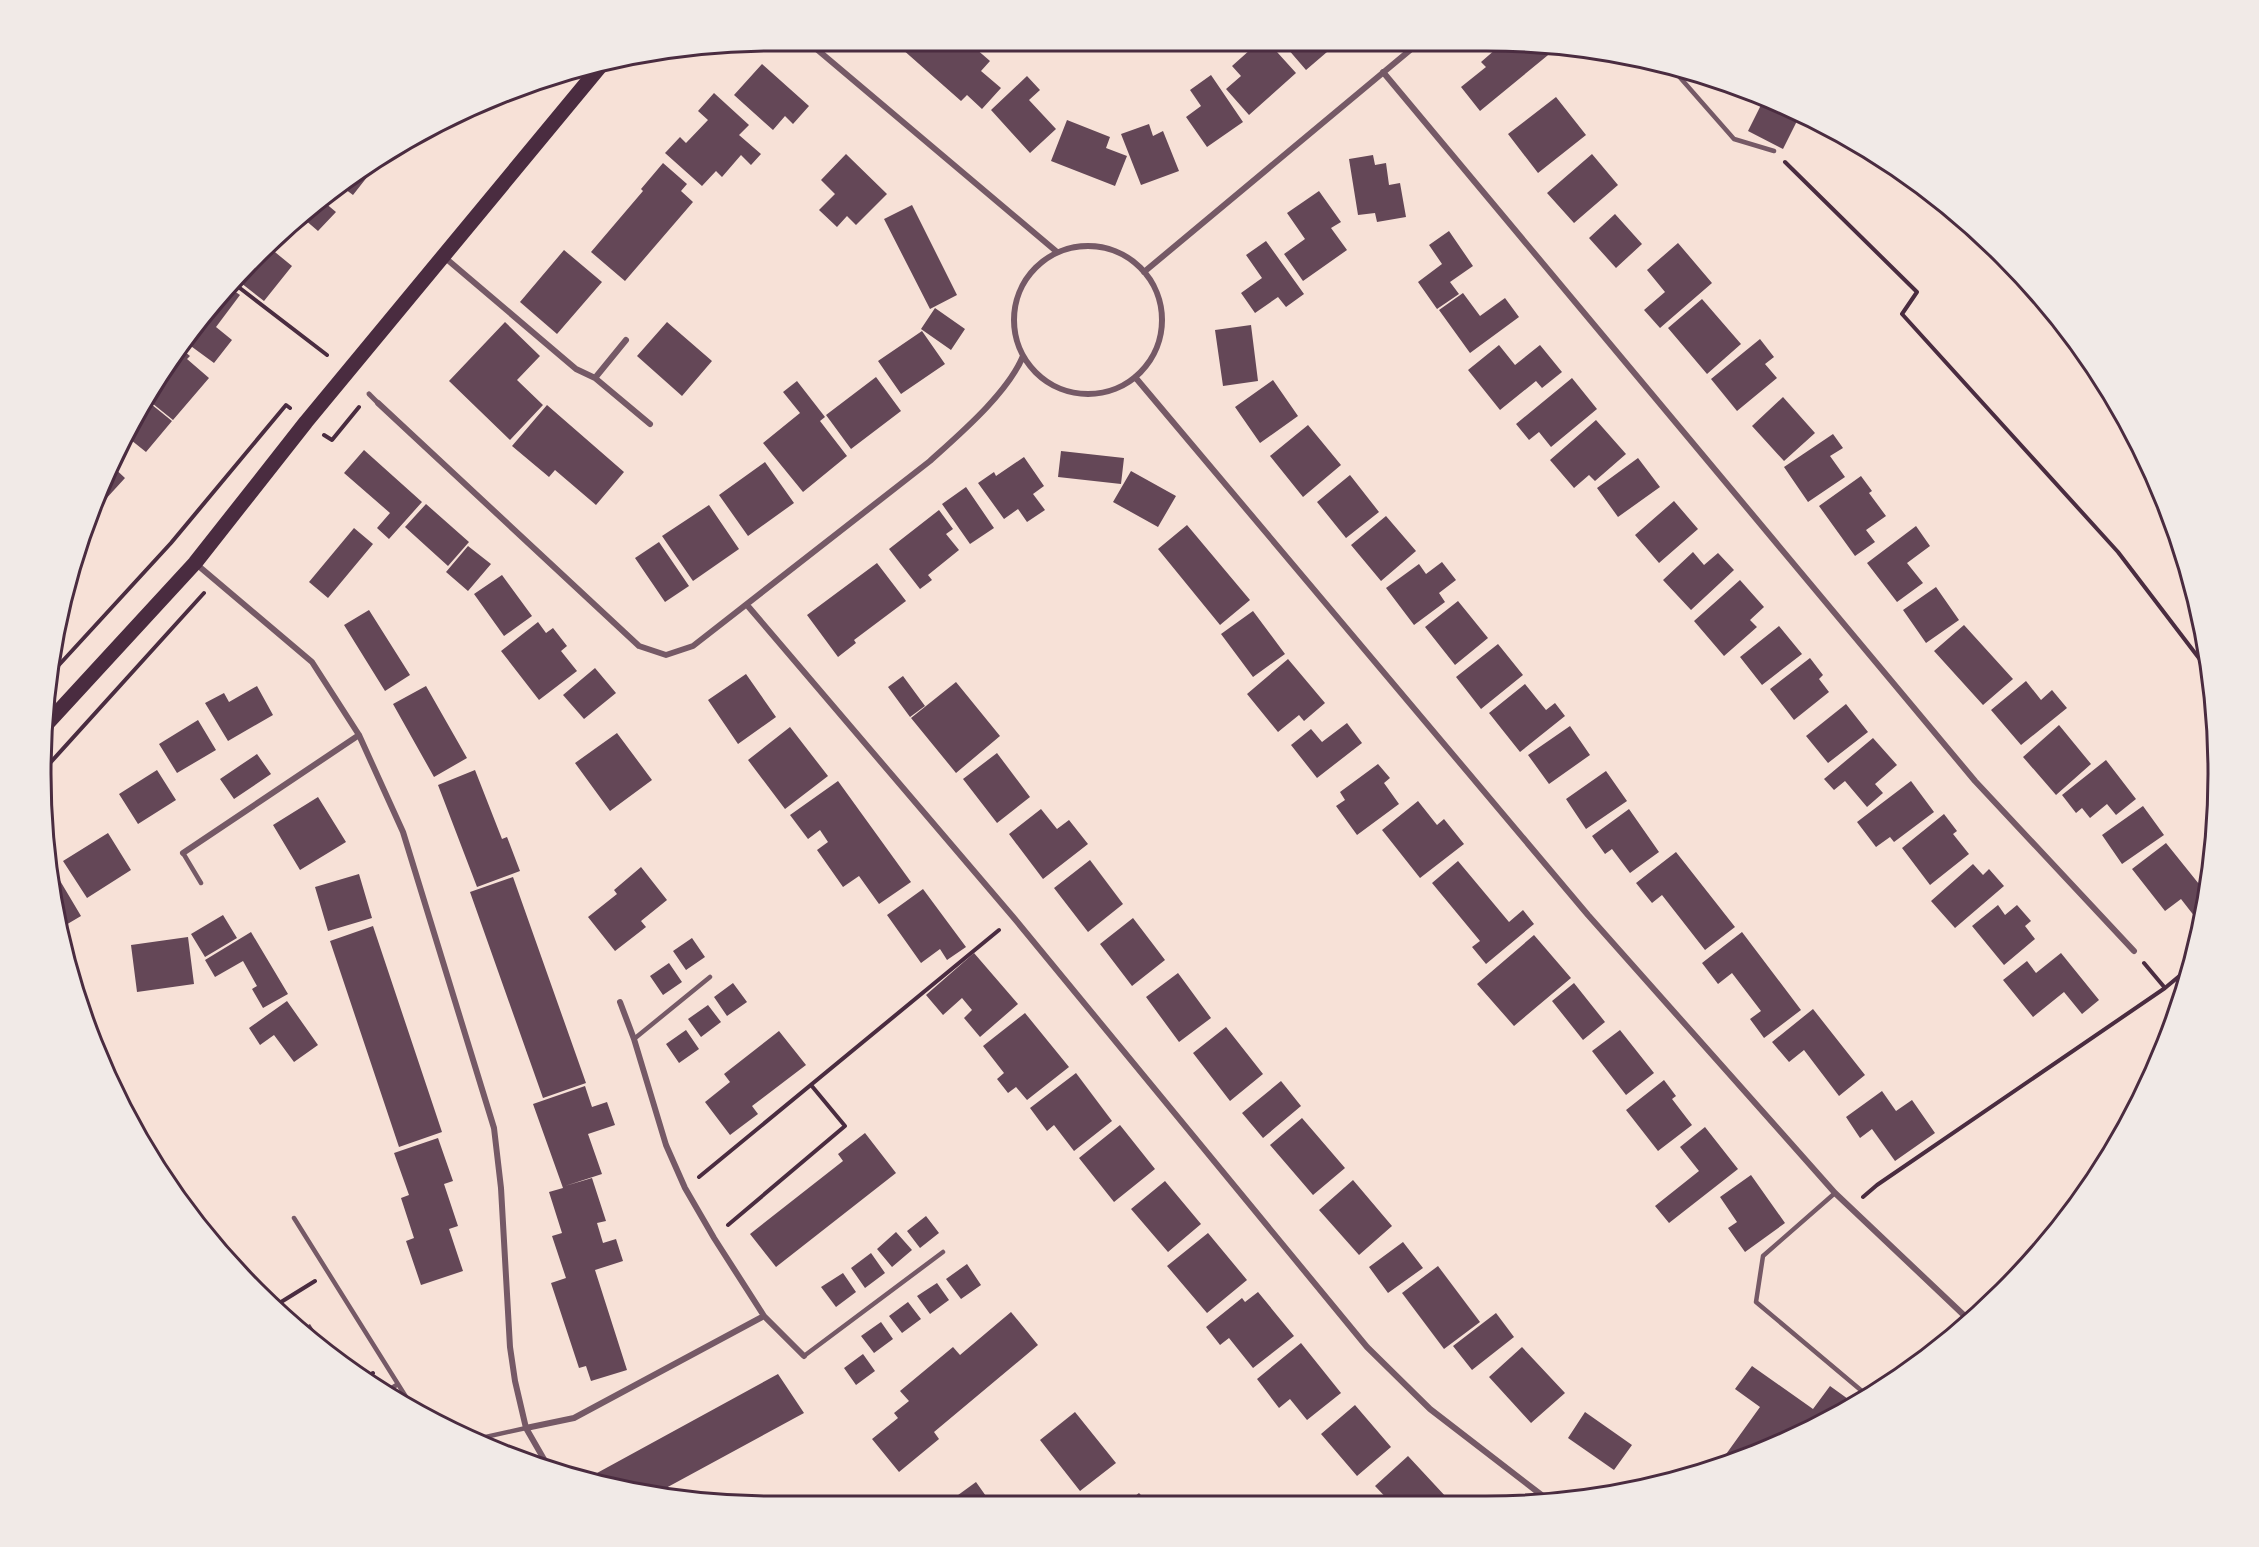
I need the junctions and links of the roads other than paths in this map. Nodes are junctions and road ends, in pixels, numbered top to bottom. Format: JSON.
{"nodes":[{"id":1,"x":820,"y":51,"type":"edge"},
{"id":2,"x":1408,"y":51,"type":"edge"},
{"id":3,"x":1383,"y":72,"type":"junction"},
{"id":4,"x":593,"y":74,"type":"edge"},
{"id":5,"x":1681,"y":79,"type":"edge"},
{"id":6,"x":1774,"y":151,"type":"road end"},
{"id":7,"x":1057,"y":252,"type":"junction"},
{"id":8,"x":442,"y":256,"type":"junction"},
{"id":9,"x":1144,"y":272,"type":"junction"},
{"id":10,"x":626,"y":340,"type":"dead end"},
{"id":11,"x":1023,"y":356,"type":"junction"},
{"id":12,"x":1135,"y":377,"type":"junction"},
{"id":13,"x":595,"y":378,"type":"junction"},
{"id":14,"x":369,"y":394,"type":"road end"},
{"id":15,"x":378,"y":403,"type":"joint"},
{"id":16,"x":650,"y":424,"type":"dead end"},
{"id":17,"x":195,"y":563,"type":"junction"},
{"id":18,"x":747,"y":605,"type":"junction"},
{"id":19,"x":54,"y":716,"type":"edge"},
{"id":20,"x":359,"y":735,"type":"junction"},
{"id":21,"x":183,"y":853,"type":"joint"},
{"id":22,"x":201,"y":883,"type":"dead end"},
{"id":23,"x":2134,"y":951,"type":"road end"},
{"id":24,"x":710,"y":977,"type":"dead end"},
{"id":25,"x":620,"y":1002,"type":"dead end"},
{"id":26,"x":634,"y":1038,"type":"junction"},
{"id":27,"x":1835,"y":1193,"type":"junction"},
{"id":28,"x":294,"y":1218,"type":"dead end"},
{"id":29,"x":943,"y":1252,"type":"dead end"},
{"id":30,"x":1964,"y":1315,"type":"edge"},
{"id":31,"x":764,"y":1316,"type":"junction"},
{"id":32,"x":804,"y":1356,"type":"joint"},
{"id":33,"x":398,"y":1384,"type":"junction"},
{"id":34,"x":393,"y":1387,"type":"edge"},
{"id":35,"x":1861,"y":1390,"type":"edge"},
{"id":36,"x":404,"y":1394,"type":"edge"},
{"id":37,"x":526,"y":1428,"type":"junction"},
{"id":38,"x":487,"y":1437,"type":"edge"},
{"id":39,"x":544,"y":1459,"type":"edge"},
{"id":40,"x":1540,"y":1493,"type":"edge"}],
"edges":[{"from":1,"to":7,"type":"street"},
{"from":2,"to":3,"type":"street"},
{"from":3,"to":9,"type":"street"},
{"from":3,"to":23,"type":"street"},
{"from":4,"to":8,"type":"main road"},
{"from":5,"to":6,"type":"lane"},
{"from":7,"to":9,"type":"street"},
{"from":7,"to":11,"type":"street"},
{"from":8,"to":13,"type":"street"},
{"from":8,"to":17,"type":"main road"},
{"from":9,"to":12,"type":"street"},
{"from":10,"to":13,"type":"street"},
{"from":11,"to":12,"type":"street"},
{"from":11,"to":18,"type":"street"},
{"from":12,"to":27,"type":"street"},
{"from":13,"to":16,"type":"street"},
{"from":14,"to":15,"type":"street"},
{"from":15,"to":18,"type":"street"},
{"from":17,"to":19,"type":"main road"},
{"from":17,"to":20,"type":"street"},
{"from":18,"to":40,"type":"street"},
{"from":20,"to":21,"type":"street"},
{"from":20,"to":37,"type":"street"},
{"from":21,"to":22,"type":"lane"},
{"from":24,"to":26,"type":"lane"},
{"from":25,"to":26,"type":"street"},
{"from":26,"to":31,"type":"street"},
{"from":27,"to":30,"type":"street"},
{"from":27,"to":35,"type":"lane"},
{"from":28,"to":33,"type":"lane"},
{"from":29,"to":32,"type":"lane"},
{"from":31,"to":32,"type":"street"},
{"from":31,"to":37,"type":"street"},
{"from":33,"to":34,"type":"lane"},
{"from":33,"to":36,"type":"lane"},
{"from":37,"to":38,"type":"lane"},
{"from":37,"to":39,"type":"street"}]}
